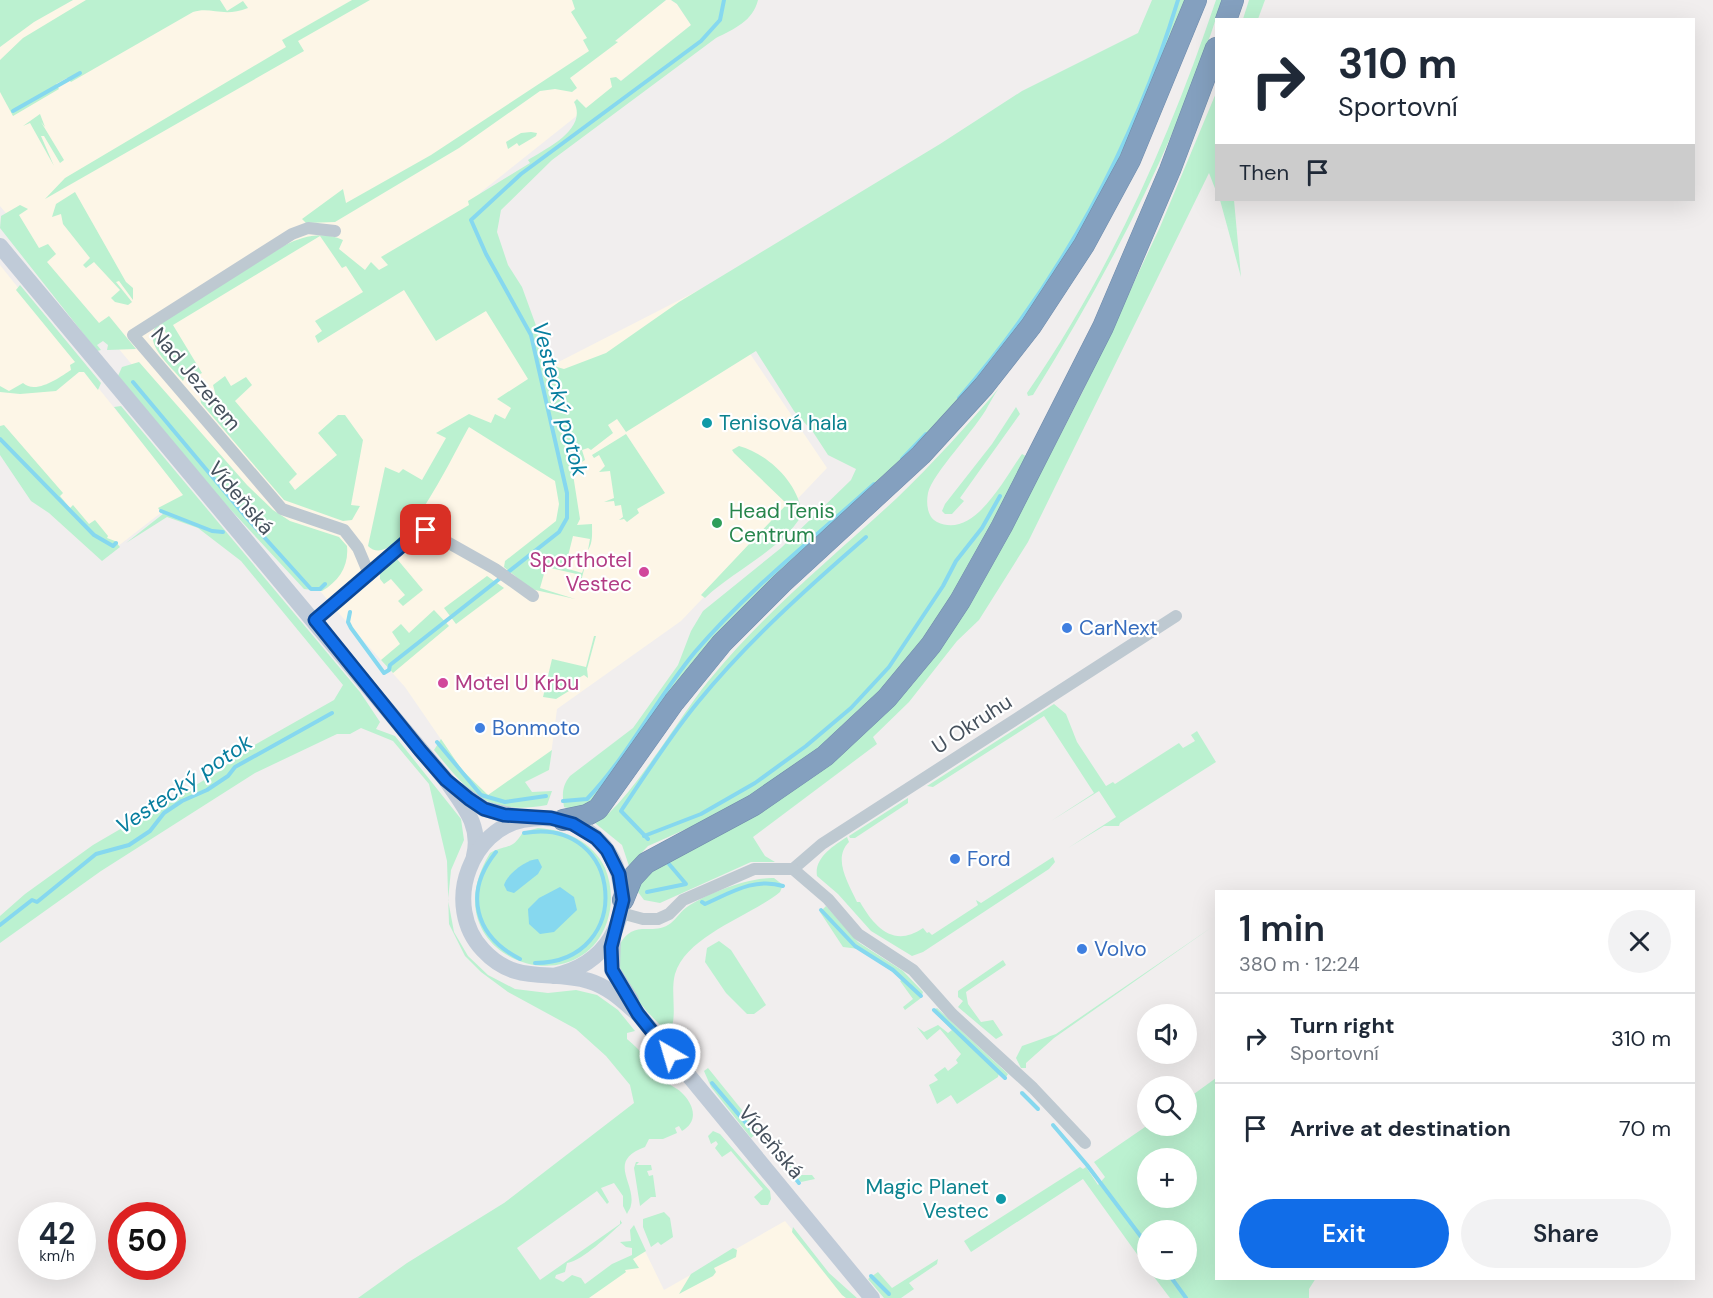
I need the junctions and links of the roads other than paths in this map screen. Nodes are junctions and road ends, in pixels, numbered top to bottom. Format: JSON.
{"nodes":[{"id":1,"x":1196,"y":0,"type":"edge"},
{"id":2,"x":1233,"y":0,"type":"edge"},
{"id":3,"x":1227,"y":18,"type":"edge"},
{"id":4,"x":1215,"y":51,"type":"edge"},
{"id":5,"x":335,"y":231,"type":"dead end"},
{"id":6,"x":0,"y":246,"type":"edge"},
{"id":7,"x":369,"y":574,"type":"junction"},
{"id":8,"x":533,"y":596,"type":"dead end"},
{"id":9,"x":1176,"y":616,"type":"dead end"},
{"id":10,"x":315,"y":620,"type":"junction"},
{"id":11,"x":446,"y":780,"type":"junction"},
{"id":12,"x":531,"y":819,"type":"junction"},
{"id":13,"x":563,"y":820,"type":"junction"},
{"id":14,"x":472,"y":862,"type":"junction"},
{"id":15,"x":793,"y":869,"type":"junction"},
{"id":16,"x":622,"y":906,"type":"junction"},
{"id":17,"x":614,"y":934,"type":"junction"},
{"id":18,"x":553,"y":976,"type":"junction"},
{"id":19,"x":638,"y":1014,"type":"junction"},
{"id":20,"x":1085,"y":1143,"type":"dead end"},
{"id":21,"x":872,"y":1298,"type":"edge"}],
"edges":[{"from":1,"to":13,"type":"highway"},
{"from":2,"to":3,"type":"highway"},
{"from":4,"to":16,"type":"highway"},
{"from":5,"to":7,"type":"street","name":"Nad Jezerem"},
{"from":6,"to":10,"type":"main road","name":"Vídeňská"},
{"from":7,"to":8,"type":"street"},
{"from":7,"to":10,"type":"street"},
{"from":9,"to":15,"type":"street","name":"U Okruhu"},
{"from":10,"to":11,"type":"main road","name":"Vídeňská"},
{"from":11,"to":12,"type":"main road","name":"Vídeňská"},
{"from":11,"to":14,"type":"main road","name":"Vídeňská"},
{"from":12,"to":13,"type":"main road","name":"Vídeňská"},
{"from":12,"to":14,"type":"main road","name":"Vídeňská"},
{"from":13,"to":16,"type":"main road","name":"Vídeňská"},
{"from":14,"to":18,"type":"main road","name":"Vídeňská"},
{"from":15,"to":16,"type":"street"},
{"from":15,"to":20,"type":"street"},
{"from":16,"to":17,"type":"main road","name":"Vídeňská"},
{"from":17,"to":18,"type":"main road","name":"Vídeňská"},
{"from":17,"to":19,"type":"main road","name":"Vídeňská"},
{"from":18,"to":19,"type":"main road","name":"Vídeňská"},
{"from":19,"to":21,"type":"main road","name":"Vídeňská"}]}
